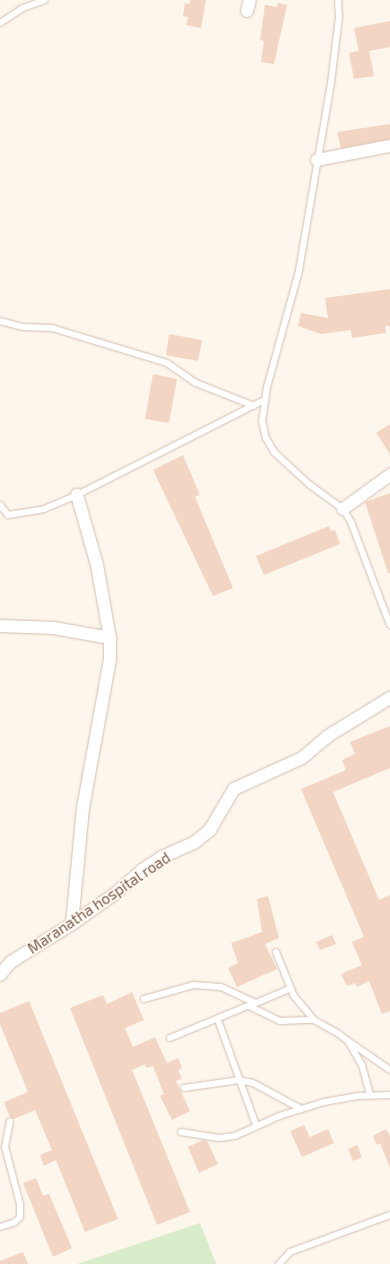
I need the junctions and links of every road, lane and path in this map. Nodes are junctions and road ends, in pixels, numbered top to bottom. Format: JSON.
{"nodes":[{"id":1,"x":45,"y":0,"type":"edge"},
{"id":2,"x":338,"y":0,"type":"edge"},
{"id":3,"x":0,"y":24,"type":"edge"},
{"id":4,"x":390,"y":146,"type":"edge"},
{"id":5,"x":318,"y":160,"type":"junction"},
{"id":6,"x":0,"y":321,"type":"edge"},
{"id":7,"x":264,"y":400,"type":"junction"},
{"id":8,"x":253,"y":406,"type":"junction"},
{"id":9,"x":262,"y":408,"type":"junction"},
{"id":10,"x":390,"y":475,"type":"edge"},
{"id":11,"x":77,"y":495,"type":"junction"},
{"id":12,"x":0,"y":506,"type":"edge"},
{"id":13,"x":343,"y":509,"type":"junction"},
{"id":14,"x":390,"y":625,"type":"edge"},
{"id":15,"x":0,"y":626,"type":"edge"},
{"id":16,"x":110,"y":638,"type":"junction"},
{"id":17,"x":390,"y":698,"type":"edge"},
{"id":18,"x":72,"y":924,"type":"junction"},
{"id":19,"x":276,"y":952,"type":"dead end"},
{"id":20,"x":6,"y":965,"type":"edge"},
{"id":21,"x":0,"y":975,"type":"edge"},
{"id":22,"x":291,"y":988,"type":"junction"},
{"id":23,"x":144,"y":999,"type":"dead end"},
{"id":24,"x":256,"y":1003,"type":"junction"},
{"id":25,"x":249,"y":1006,"type":"junction"},
{"id":26,"x":218,"y":1020,"type":"junction"},
{"id":27,"x":314,"y":1020,"type":"junction"},
{"id":28,"x":170,"y":1038,"type":"dead end"},
{"id":29,"x":348,"y":1042,"type":"junction"},
{"id":30,"x":390,"y":1070,"type":"edge"},
{"id":31,"x":239,"y":1080,"type":"junction"},
{"id":32,"x":184,"y":1088,"type":"dead end"},
{"id":33,"x":370,"y":1095,"type":"junction"},
{"id":34,"x":390,"y":1095,"type":"edge"},
{"id":35,"x":301,"y":1108,"type":"junction"},
{"id":36,"x":10,"y":1121,"type":"dead end"},
{"id":37,"x":256,"y":1125,"type":"junction"},
{"id":38,"x":181,"y":1132,"type":"dead end"},
{"id":39,"x":390,"y":1215,"type":"edge"},
{"id":40,"x":0,"y":1227,"type":"edge"},
{"id":41,"x":279,"y":1264,"type":"edge"}],
"edges":[{"from":1,"to":3,"type":"lane"},
{"from":2,"to":5,"type":"lane"},
{"from":4,"to":5,"type":"street"},
{"from":5,"to":7,"type":"lane"},
{"from":6,"to":8,"type":"lane"},
{"from":7,"to":8,"type":"lane"},
{"from":7,"to":9,"type":"lane"},
{"from":8,"to":9,"type":"lane"},
{"from":8,"to":11,"type":"lane"},
{"from":9,"to":13,"type":"lane"},
{"from":10,"to":13,"type":"street"},
{"from":11,"to":12,"type":"lane"},
{"from":11,"to":16,"type":"street"},
{"from":13,"to":14,"type":"lane"},
{"from":15,"to":16,"type":"street"},
{"from":16,"to":18,"type":"street"},
{"from":17,"to":18,"type":"street","name":"Maranatha hospital road"},
{"from":18,"to":20,"type":"street","name":"Maranatha hospital road"},
{"from":19,"to":22,"type":"lane"},
{"from":20,"to":21,"type":"street","name":"Maranatha hospital road"},
{"from":22,"to":24,"type":"lane"},
{"from":22,"to":27,"type":"lane"},
{"from":23,"to":24,"type":"lane"},
{"from":24,"to":25,"type":"lane"},
{"from":25,"to":26,"type":"lane"},
{"from":25,"to":27,"type":"lane"},
{"from":26,"to":28,"type":"lane"},
{"from":26,"to":31,"type":"lane"},
{"from":27,"to":29,"type":"lane"},
{"from":29,"to":30,"type":"lane"},
{"from":29,"to":33,"type":"lane"},
{"from":31,"to":32,"type":"lane"},
{"from":31,"to":35,"type":"lane"},
{"from":31,"to":37,"type":"lane"},
{"from":33,"to":34,"type":"lane"},
{"from":33,"to":35,"type":"lane"},
{"from":35,"to":37,"type":"lane"},
{"from":36,"to":40,"type":"lane"},
{"from":37,"to":38,"type":"lane"},
{"from":39,"to":41,"type":"lane"}]}
